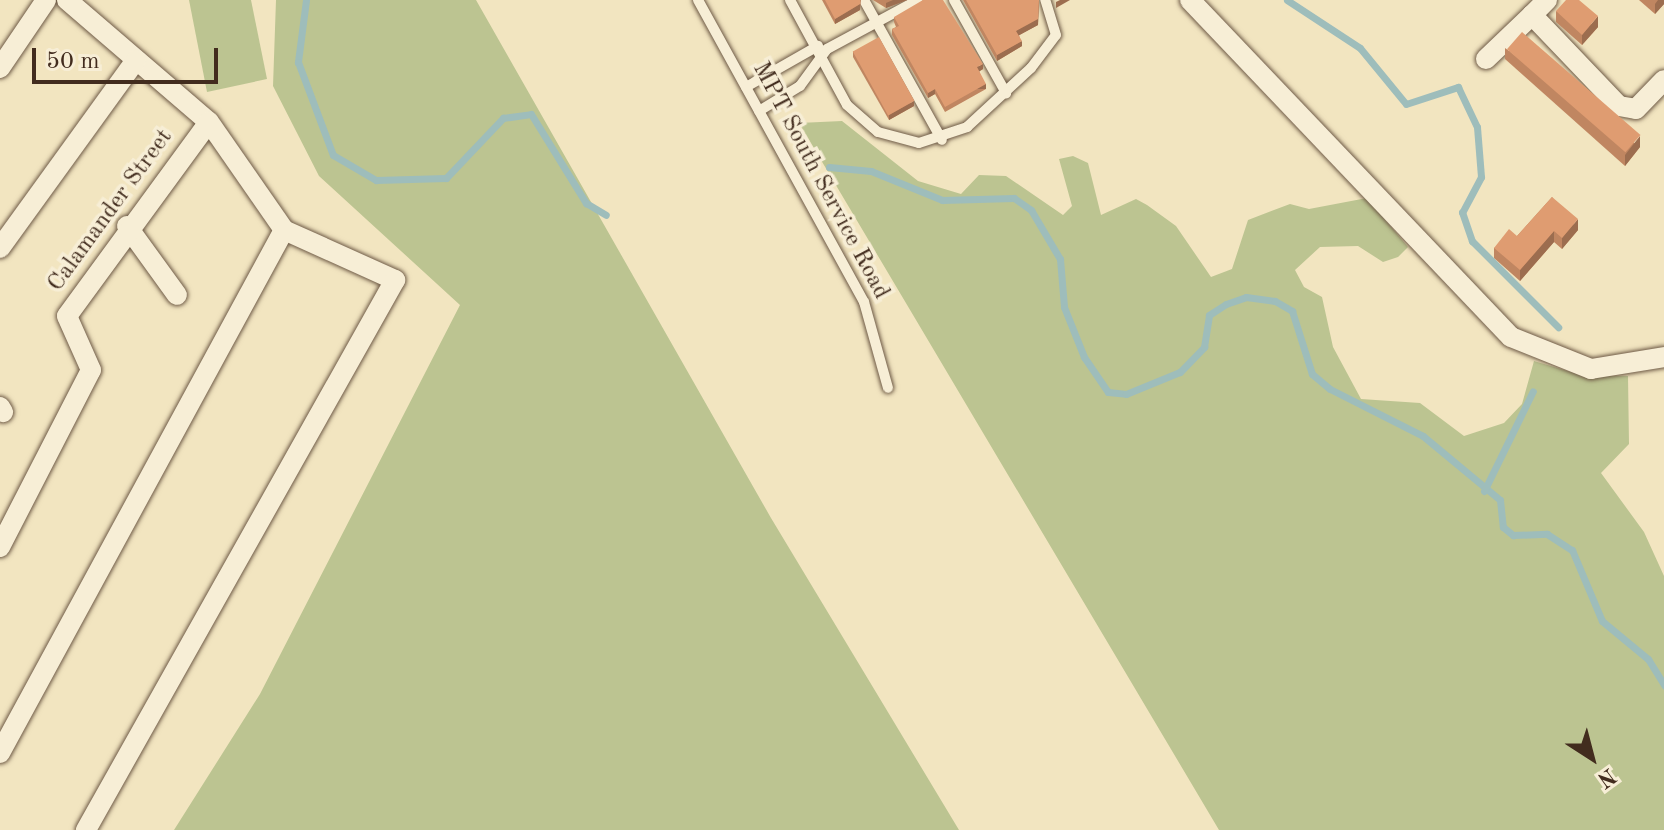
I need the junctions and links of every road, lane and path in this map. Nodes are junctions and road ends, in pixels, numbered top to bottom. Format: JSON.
{"nodes":[{"id":1,"x":46,"y":0,"type":"edge"},
{"id":2,"x":67,"y":0,"type":"edge"},
{"id":3,"x":698,"y":0,"type":"edge"},
{"id":4,"x":790,"y":0,"type":"edge"},
{"id":5,"x":864,"y":0,"type":"edge"},
{"id":6,"x":918,"y":0,"type":"edge"},
{"id":7,"x":954,"y":0,"type":"edge"},
{"id":8,"x":1045,"y":0,"type":"edge"},
{"id":9,"x":1190,"y":0,"type":"edge"},
{"id":10,"x":1540,"y":7,"type":"edge"},
{"id":11,"x":877,"y":23,"type":"junction"},
{"id":12,"x":812,"y":44,"type":"junction"},
{"id":13,"x":827,"y":49,"type":"junction"},
{"id":14,"x":1486,"y":59,"type":"dead end"},
{"id":15,"x":136,"y":60,"type":"junction"},
{"id":16,"x":822,"y":63,"type":"junction"},
{"id":17,"x":0,"y":68,"type":"edge"},
{"id":18,"x":1664,"y":80,"type":"edge"},
{"id":19,"x":746,"y":87,"type":"junction"},
{"id":20,"x":1006,"y":93,"type":"junction"},
{"id":21,"x":759,"y":111,"type":"junction"},
{"id":22,"x":209,"y":122,"type":"junction"},
{"id":23,"x":942,"y":140,"type":"junction"},
{"id":24,"x":127,"y":226,"type":"junction"},
{"id":25,"x":284,"y":230,"type":"junction"},
{"id":26,"x":0,"y":248,"type":"edge"},
{"id":27,"x":177,"y":295,"type":"dead end"},
{"id":28,"x":1664,"y":357,"type":"edge"},
{"id":29,"x":888,"y":388,"type":"dead end"},
{"id":30,"x":0,"y":547,"type":"edge"},
{"id":31,"x":2,"y":745,"type":"edge"},
{"id":32,"x":86,"y":830,"type":"edge"}],
"edges":[{"from":1,"to":17,"type":"street"},
{"from":2,"to":15,"type":"street"},
{"from":3,"to":19,"type":"lane","name":"MPT South Service Road"},
{"from":4,"to":12,"type":"lane"},
{"from":5,"to":11,"type":"lane"},
{"from":6,"to":11,"type":"lane"},
{"from":7,"to":20,"type":"lane"},
{"from":8,"to":20,"type":"lane"},
{"from":9,"to":28,"type":"street"},
{"from":10,"to":14,"type":"street"},
{"from":10,"to":18,"type":"street"},
{"from":11,"to":13,"type":"lane"},
{"from":11,"to":23,"type":"lane"},
{"from":12,"to":13,"type":"lane"},
{"from":12,"to":16,"type":"lane"},
{"from":12,"to":19,"type":"lane"},
{"from":13,"to":16,"type":"lane"},
{"from":15,"to":22,"type":"street"},
{"from":15,"to":26,"type":"street"},
{"from":16,"to":21,"type":"lane"},
{"from":16,"to":23,"type":"lane"},
{"from":19,"to":21,"type":"lane","name":"MPT South Service Road"},
{"from":20,"to":23,"type":"lane"},
{"from":21,"to":29,"type":"lane","name":"MPT South Service Road"},
{"from":22,"to":24,"type":"street","name":"Calamander Street"},
{"from":22,"to":25,"type":"street"},
{"from":24,"to":27,"type":"street"},
{"from":24,"to":30,"type":"street","name":"Calamander Street"},
{"from":25,"to":31,"type":"street"},
{"from":25,"to":32,"type":"street"}]}
